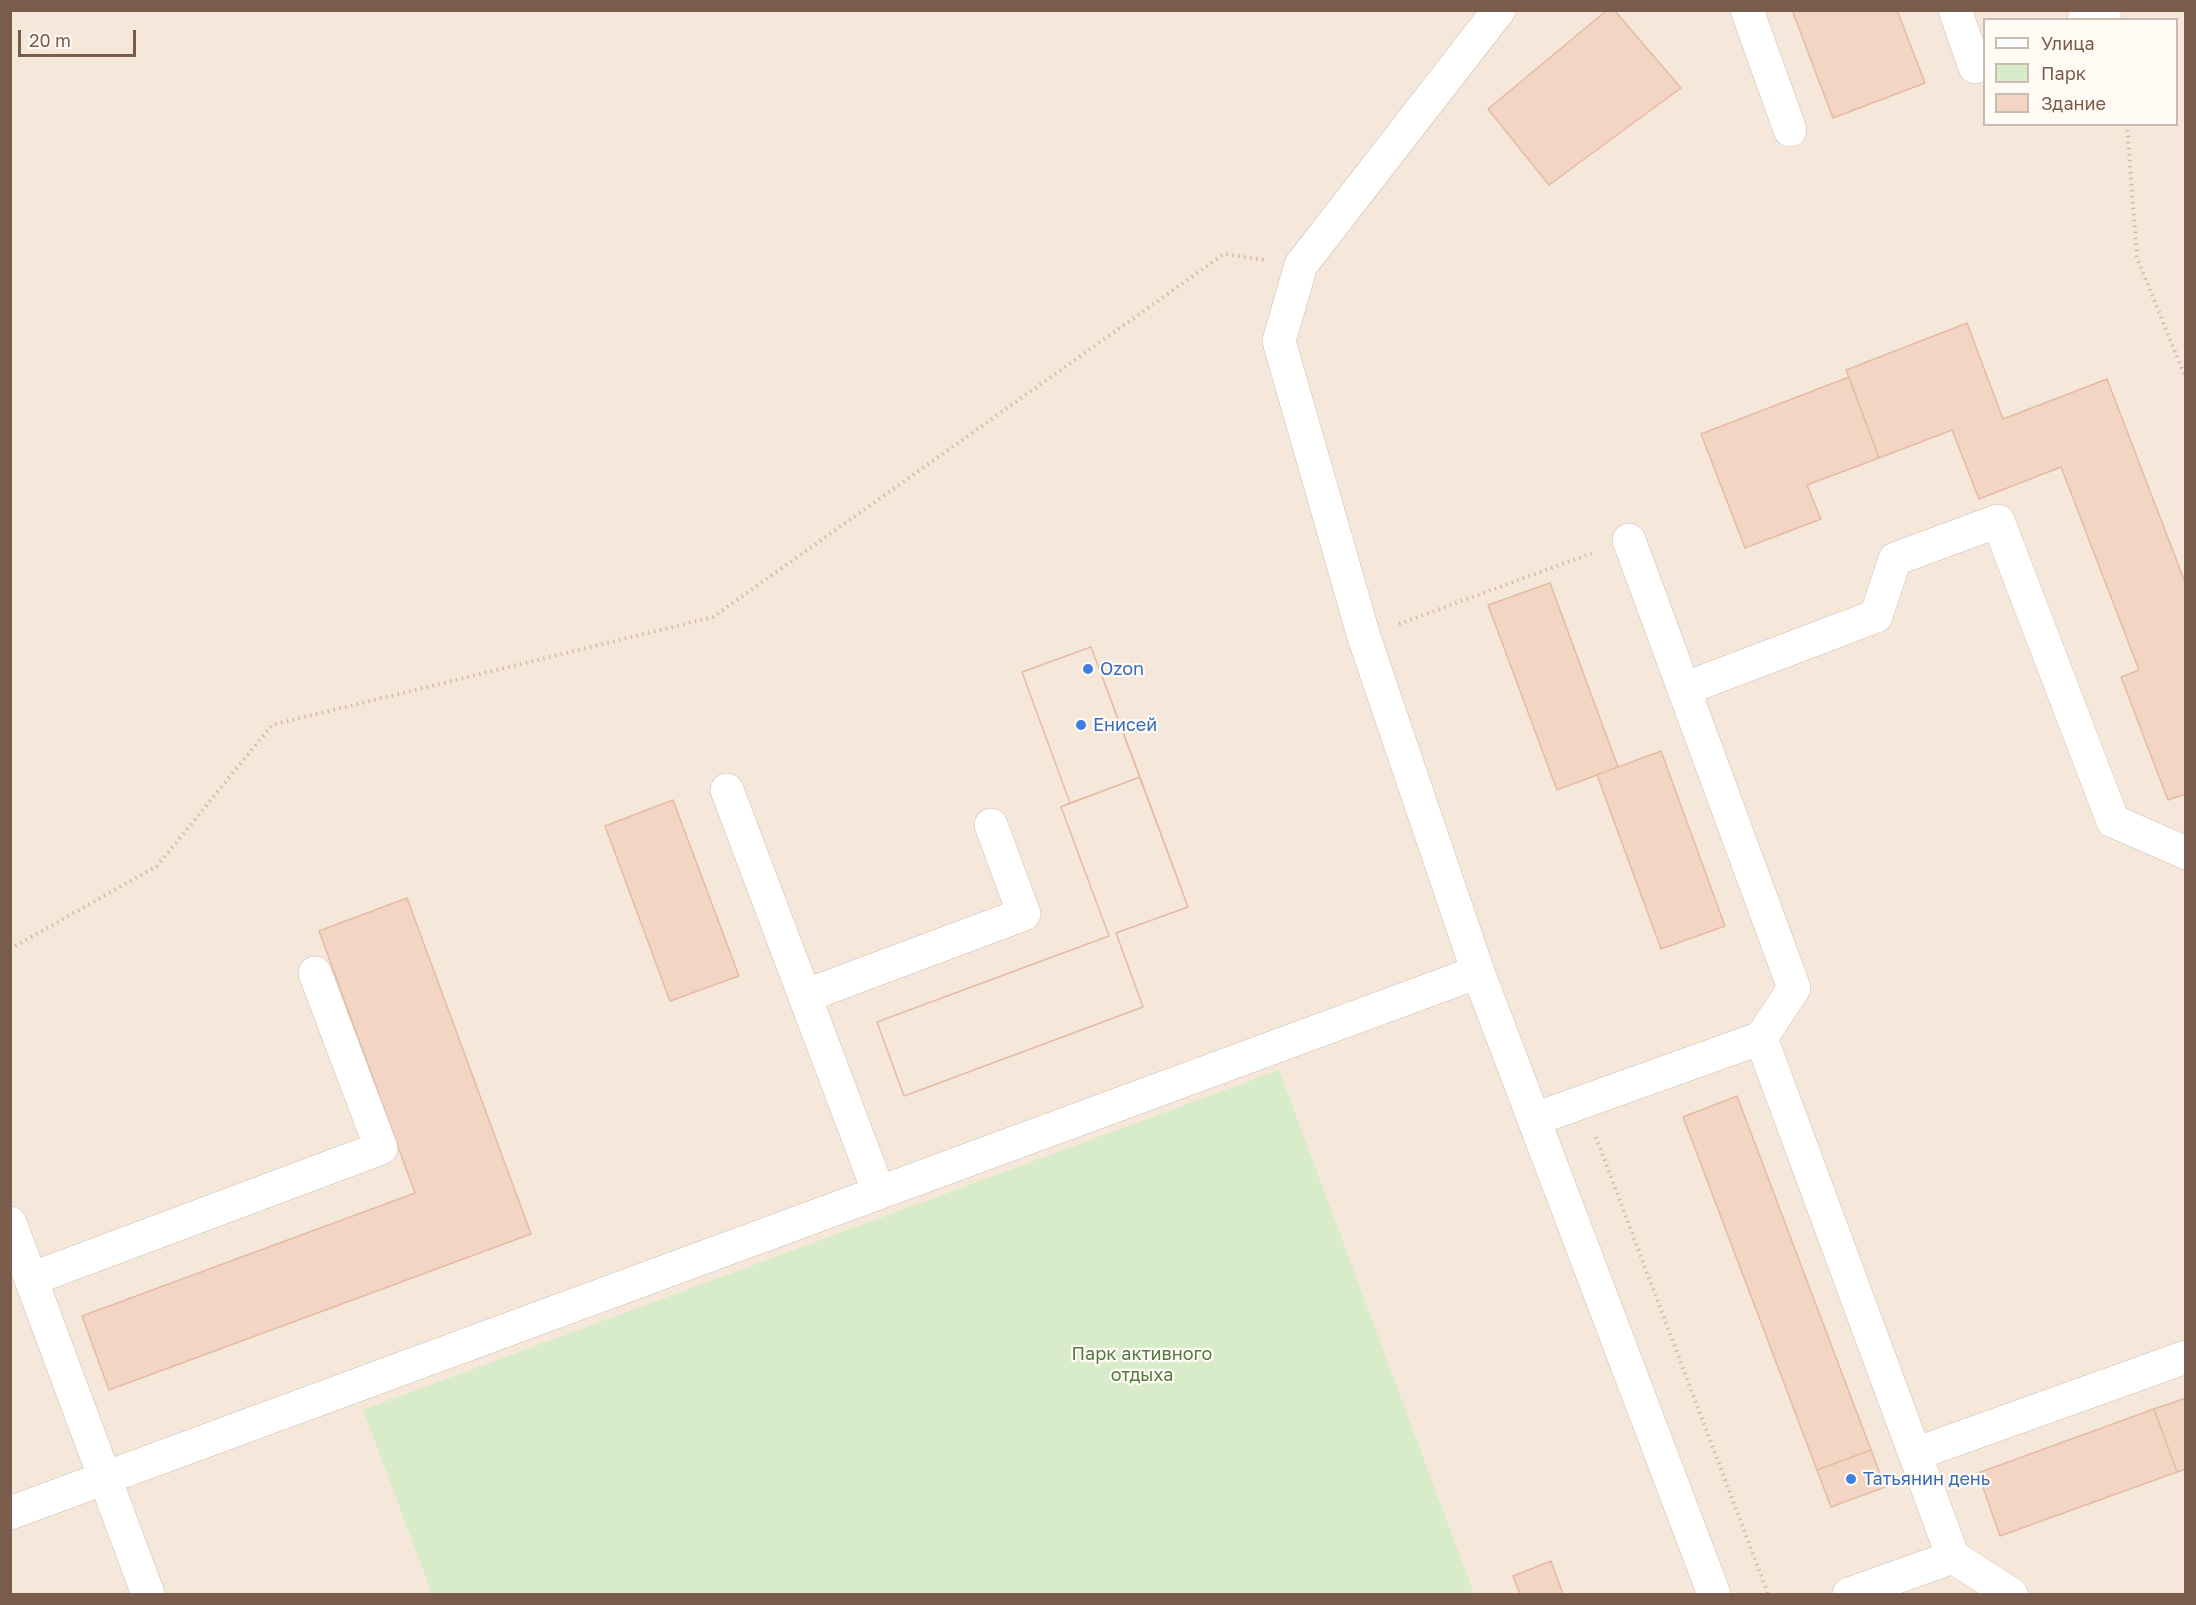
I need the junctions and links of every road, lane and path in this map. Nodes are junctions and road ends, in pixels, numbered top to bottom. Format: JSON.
{"nodes":[{"id":1,"x":1499,"y":10,"type":"edge"},
{"id":2,"x":1747,"y":10,"type":"edge"},
{"id":3,"x":1955,"y":10,"type":"edge"},
{"id":4,"x":2104,"y":10,"type":"edge"},
{"id":5,"x":2088,"y":18,"type":"edge"},
{"id":6,"x":1983,"y":64,"type":"edge"},
{"id":7,"x":2127,"y":126,"type":"edge"},
{"id":8,"x":1790,"y":130,"type":"dead end"},
{"id":9,"x":1300,"y":265,"type":"junction"},
{"id":10,"x":2186,"y":379,"type":"edge"},
{"id":11,"x":1629,"y":540,"type":"joint"},
{"id":12,"x":1364,"y":637,"type":"junction"},
{"id":13,"x":1684,"y":689,"type":"junction"},
{"id":14,"x":727,"y":790,"type":"dead end"},
{"id":15,"x":991,"y":825,"type":"dead end"},
{"id":16,"x":2186,"y":853,"type":"edge"},
{"id":17,"x":10,"y":949,"type":"edge"},
{"id":18,"x":1478,"y":972,"type":"junction"},
{"id":19,"x":315,"y":973,"type":"dead end"},
{"id":20,"x":805,"y":996,"type":"junction"},
{"id":21,"x":1761,"y":1038,"type":"junction"},
{"id":22,"x":1583,"y":1102,"type":"junction"},
{"id":23,"x":1535,"y":1119,"type":"junction"},
{"id":24,"x":879,"y":1193,"type":"junction"},
{"id":25,"x":10,"y":1223,"type":"edge"},
{"id":26,"x":31,"y":1279,"type":"junction"},
{"id":27,"x":2186,"y":1357,"type":"edge"},
{"id":28,"x":1915,"y":1454,"type":"junction"},
{"id":29,"x":105,"y":1478,"type":"junction"},
{"id":30,"x":10,"y":1513,"type":"edge"},
{"id":31,"x":1953,"y":1557,"type":"junction"},
{"id":32,"x":148,"y":1594,"type":"edge"},
{"id":33,"x":1714,"y":1594,"type":"edge"},
{"id":34,"x":1768,"y":1594,"type":"edge"},
{"id":35,"x":1850,"y":1594,"type":"edge"},
{"id":36,"x":2011,"y":1594,"type":"edge"}],
"edges":[{"from":1,"to":9,"type":"street"},
{"from":2,"to":8,"type":"street"},
{"from":3,"to":6,"type":"street"},
{"from":4,"to":5,"type":"street"},
{"from":7,"to":10,"type":"path"},
{"from":9,"to":12,"type":"street"},
{"from":9,"to":17,"type":"path"},
{"from":11,"to":12,"type":"path"},
{"from":11,"to":13,"type":"street"},
{"from":12,"to":18,"type":"street"},
{"from":13,"to":16,"type":"street"},
{"from":13,"to":21,"type":"street"},
{"from":14,"to":20,"type":"street"},
{"from":15,"to":20,"type":"street"},
{"from":18,"to":23,"type":"street"},
{"from":18,"to":24,"type":"street"},
{"from":19,"to":26,"type":"street"},
{"from":20,"to":24,"type":"street"},
{"from":21,"to":22,"type":"street"},
{"from":21,"to":28,"type":"street"},
{"from":22,"to":23,"type":"street"},
{"from":22,"to":34,"type":"path"},
{"from":23,"to":33,"type":"street"},
{"from":24,"to":29,"type":"street"},
{"from":25,"to":26,"type":"street"},
{"from":26,"to":29,"type":"street"},
{"from":27,"to":28,"type":"street"},
{"from":28,"to":31,"type":"street"},
{"from":29,"to":30,"type":"street"},
{"from":29,"to":32,"type":"street"},
{"from":31,"to":35,"type":"street"},
{"from":31,"to":36,"type":"street"}]}
